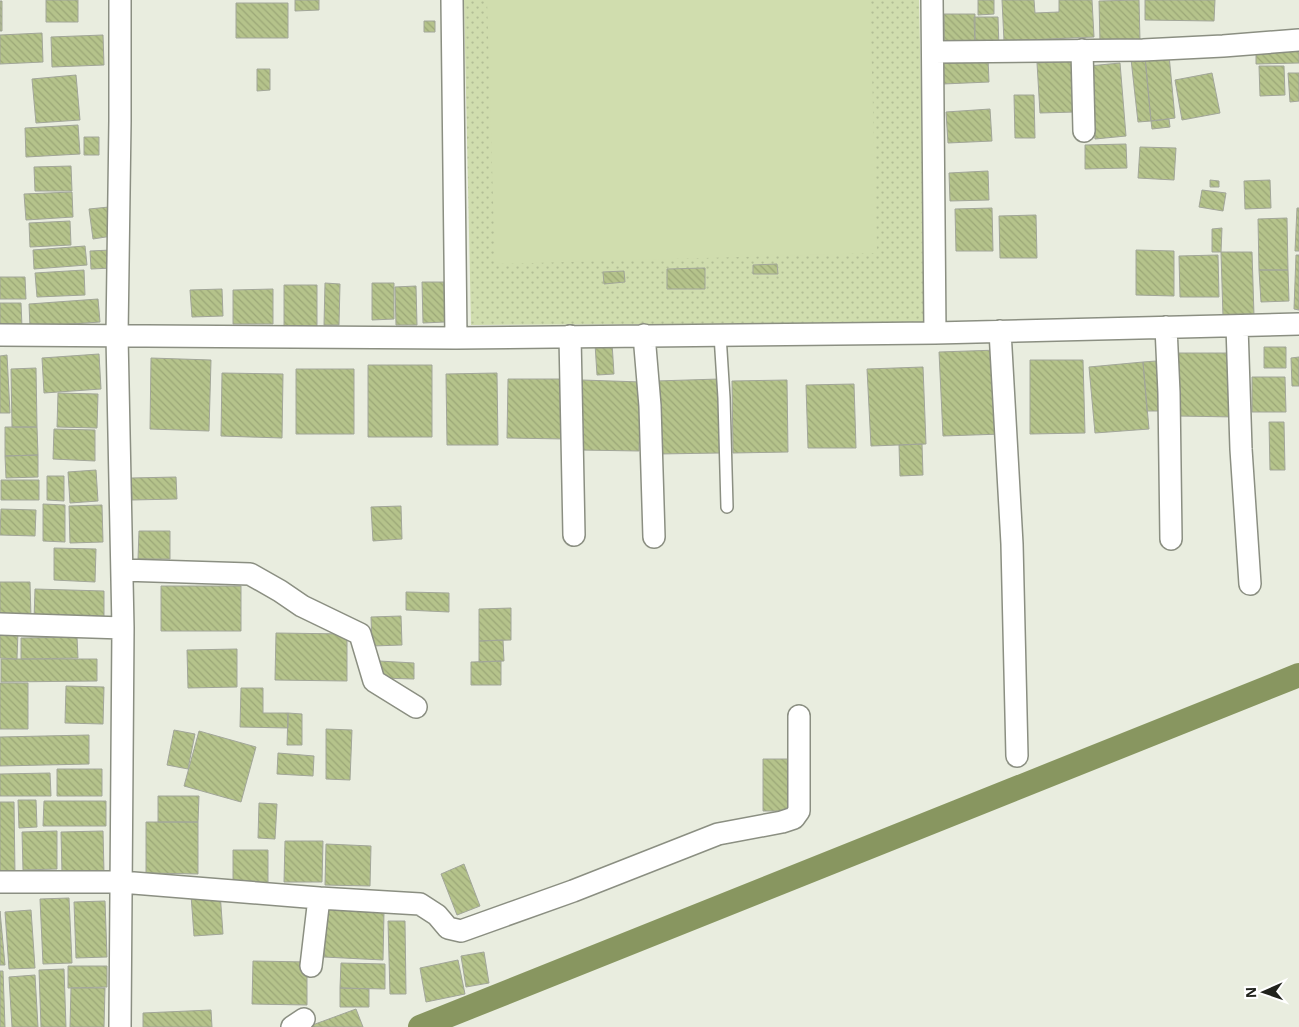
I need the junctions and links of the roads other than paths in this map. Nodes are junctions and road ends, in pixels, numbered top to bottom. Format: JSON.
{"nodes":[{"id":1,"x":120,"y":0,"type":"edge"},
{"id":2,"x":452,"y":0,"type":"edge"},
{"id":3,"x":932,"y":0,"type":"edge"},
{"id":4,"x":1299,"y":40,"type":"edge"},
{"id":5,"x":1082,"y":50,"type":"junction"},
{"id":6,"x":934,"y":52,"type":"junction"},
{"id":7,"x":1084,"y":131,"type":"dead end"},
{"id":8,"x":1299,"y":324,"type":"edge"},
{"id":9,"x":1237,"y":326,"type":"junction"},
{"id":10,"x":1166,"y":327,"type":"junction"},
{"id":11,"x":1000,"y":331,"type":"junction"},
{"id":12,"x":935,"y":333,"type":"junction"},
{"id":13,"x":0,"y":334,"type":"edge"},
{"id":14,"x":720,"y":335,"type":"junction"},
{"id":15,"x":117,"y":336,"type":"junction"},
{"id":16,"x":570,"y":336,"type":"junction"},
{"id":17,"x":644,"y":336,"type":"junction"},
{"id":18,"x":456,"y":338,"type":"junction"},
{"id":19,"x":727,"y":507,"type":"dead end"},
{"id":20,"x":574,"y":535,"type":"dead end"},
{"id":21,"x":654,"y":537,"type":"dead end"},
{"id":22,"x":1171,"y":540,"type":"dead end"},
{"id":23,"x":122,"y":570,"type":"junction"},
{"id":24,"x":1250,"y":584,"type":"dead end"},
{"id":25,"x":0,"y":624,"type":"edge"},
{"id":26,"x":123,"y":628,"type":"junction"},
{"id":27,"x":416,"y":707,"type":"dead end"},
{"id":28,"x":799,"y":716,"type":"dead end"},
{"id":29,"x":1017,"y":756,"type":"dead end"},
{"id":30,"x":0,"y":882,"type":"edge"},
{"id":31,"x":121,"y":882,"type":"junction"},
{"id":32,"x":318,"y":898,"type":"junction"},
{"id":33,"x":311,"y":966,"type":"dead end"},
{"id":34,"x":120,"y":1027,"type":"edge"}],
"edges":[{"from":1,"to":15,"type":"street"},
{"from":2,"to":18,"type":"street"},
{"from":3,"to":6,"type":"street"},
{"from":4,"to":5,"type":"street"},
{"from":5,"to":6,"type":"street"},
{"from":5,"to":7,"type":"street"},
{"from":6,"to":12,"type":"street"},
{"from":8,"to":9,"type":"street"},
{"from":9,"to":10,"type":"street"},
{"from":9,"to":24,"type":"street"},
{"from":10,"to":11,"type":"street"},
{"from":10,"to":22,"type":"street"},
{"from":11,"to":12,"type":"street"},
{"from":11,"to":29,"type":"street"},
{"from":12,"to":14,"type":"street"},
{"from":13,"to":15,"type":"street"},
{"from":14,"to":17,"type":"street"},
{"from":14,"to":19,"type":"lane"},
{"from":15,"to":18,"type":"street"},
{"from":15,"to":23,"type":"street"},
{"from":16,"to":17,"type":"street"},
{"from":16,"to":18,"type":"street"},
{"from":16,"to":20,"type":"street"},
{"from":17,"to":21,"type":"street"},
{"from":23,"to":26,"type":"street"},
{"from":23,"to":27,"type":"street"},
{"from":25,"to":26,"type":"street"},
{"from":26,"to":31,"type":"street"},
{"from":28,"to":32,"type":"street"},
{"from":30,"to":31,"type":"street"},
{"from":31,"to":32,"type":"street"},
{"from":31,"to":34,"type":"street"},
{"from":32,"to":33,"type":"street"}]}
